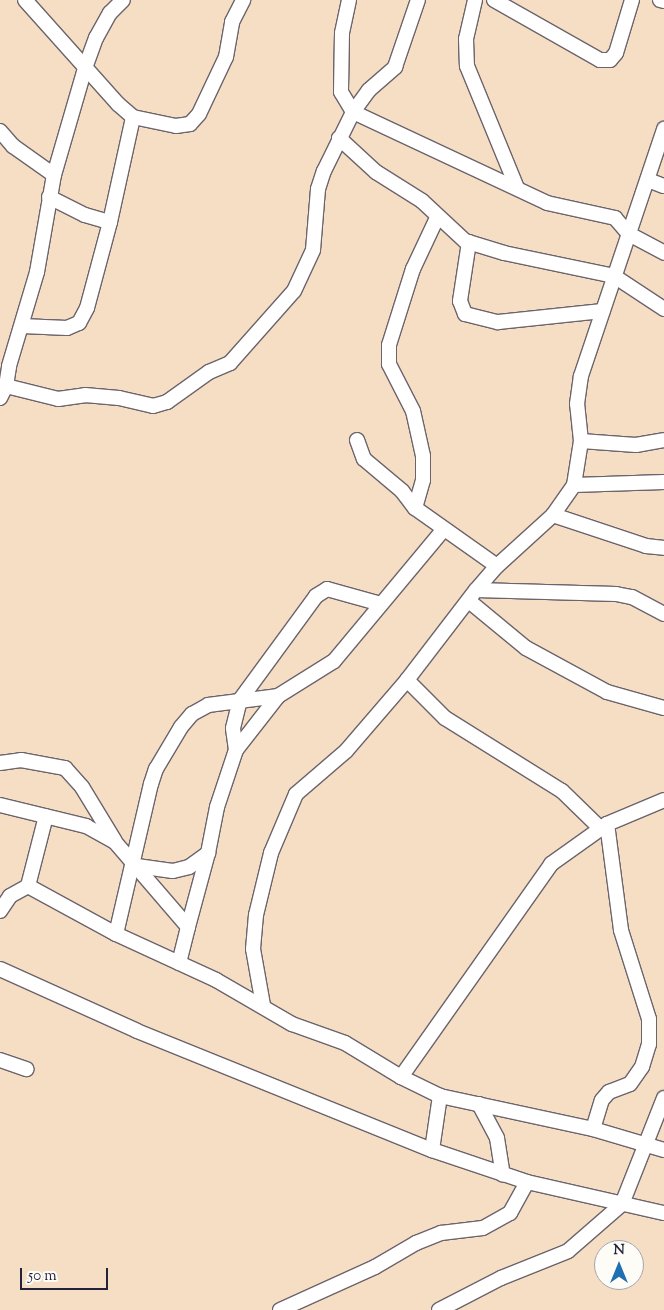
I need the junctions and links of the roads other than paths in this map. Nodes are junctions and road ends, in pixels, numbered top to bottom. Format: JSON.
{"nodes":[{"id":1,"x":25,"y":0,"type":"edge"},
{"id":2,"x":123,"y":0,"type":"edge"},
{"id":3,"x":243,"y":0,"type":"edge"},
{"id":4,"x":349,"y":0,"type":"edge"},
{"id":5,"x":418,"y":0,"type":"edge"},
{"id":6,"x":475,"y":0,"type":"edge"},
{"id":7,"x":494,"y":0,"type":"edge"},
{"id":8,"x":632,"y":0,"type":"edge"},
{"id":9,"x":660,"y":0,"type":"edge"},
{"id":10,"x":664,"y":1,"type":"edge"},
{"id":11,"x":85,"y":68,"type":"junction"},
{"id":12,"x":353,"y":112,"type":"junction"},
{"id":13,"x":133,"y":117,"type":"junction"},
{"id":14,"x":664,"y":129,"type":"edge"},
{"id":15,"x":0,"y":131,"type":"edge"},
{"id":16,"x":339,"y":138,"type":"junction"},
{"id":17,"x":54,"y":175,"type":"junction"},
{"id":18,"x":648,"y":180,"type":"junction"},
{"id":19,"x":664,"y":186,"type":"edge"},
{"id":20,"x":517,"y":188,"type":"junction"},
{"id":21,"x":49,"y":197,"type":"junction"},
{"id":22,"x":437,"y":218,"type":"junction"},
{"id":23,"x":110,"y":222,"type":"junction"},
{"id":24,"x":629,"y":234,"type":"junction"},
{"id":25,"x":469,"y":242,"type":"junction"},
{"id":26,"x":664,"y":253,"type":"edge"},
{"id":27,"x":614,"y":276,"type":"junction"},
{"id":28,"x":664,"y":309,"type":"edge"},
{"id":29,"x":602,"y":311,"type":"junction"},
{"id":30,"x":22,"y":326,"type":"junction"},
{"id":31,"x":3,"y":392,"type":"edge"},
{"id":32,"x":357,"y":440,"type":"dead end"},
{"id":33,"x":664,"y":440,"type":"edge"},
{"id":34,"x":581,"y":441,"type":"junction"},
{"id":35,"x":664,"y":482,"type":"edge"},
{"id":36,"x":574,"y":485,"type":"junction"},
{"id":37,"x":415,"y":508,"type":"junction"},
{"id":38,"x":553,"y":515,"type":"junction"},
{"id":39,"x":444,"y":530,"type":"junction"},
{"id":40,"x":664,"y":548,"type":"edge"},
{"id":41,"x":497,"y":566,"type":"junction"},
{"id":42,"x":473,"y":595,"type":"junction"},
{"id":43,"x":381,"y":604,"type":"junction"},
{"id":44,"x":664,"y":614,"type":"edge"},
{"id":45,"x":407,"y":680,"type":"junction"},
{"id":46,"x":278,"y":696,"type":"junction"},
{"id":47,"x":240,"y":700,"type":"junction"},
{"id":48,"x":664,"y":708,"type":"edge"},
{"id":49,"x":236,"y":750,"type":"junction"},
{"id":50,"x":0,"y":763,"type":"edge"},
{"id":51,"x":664,"y":800,"type":"edge"},
{"id":52,"x":0,"y":805,"type":"edge"},
{"id":53,"x":46,"y":816,"type":"junction"},
{"id":54,"x":604,"y":826,"type":"junction"},
{"id":55,"x":115,"y":842,"type":"junction"},
{"id":56,"x":208,"y":853,"type":"junction"},
{"id":57,"x":134,"y":862,"type":"junction"},
{"id":58,"x":28,"y":886,"type":"junction"},
{"id":59,"x":0,"y":911,"type":"edge"},
{"id":60,"x":188,"y":927,"type":"junction"},
{"id":61,"x":116,"y":934,"type":"junction"},
{"id":62,"x":179,"y":963,"type":"junction"},
{"id":63,"x":0,"y":969,"type":"edge"},
{"id":64,"x":263,"y":1005,"type":"junction"},
{"id":65,"x":0,"y":1060,"type":"edge"},
{"id":66,"x":26,"y":1070,"type":"dead end"},
{"id":67,"x":401,"y":1077,"type":"junction"},
{"id":68,"x":440,"y":1096,"type":"junction"},
{"id":69,"x":664,"y":1098,"type":"edge"},
{"id":70,"x":479,"y":1104,"type":"junction"},
{"id":71,"x":593,"y":1129,"type":"junction"},
{"id":72,"x":644,"y":1144,"type":"junction"},
{"id":73,"x":432,"y":1150,"type":"junction"},
{"id":74,"x":664,"y":1150,"type":"edge"},
{"id":75,"x":502,"y":1175,"type":"junction"},
{"id":76,"x":527,"y":1182,"type":"junction"},
{"id":77,"x":622,"y":1204,"type":"junction"},
{"id":78,"x":664,"y":1213,"type":"edge"},
{"id":79,"x":280,"y":1310,"type":"edge"},
{"id":80,"x":439,"y":1310,"type":"edge"}],
"edges":[{"from":1,"to":11,"type":"street"},
{"from":2,"to":11,"type":"street"},
{"from":3,"to":13,"type":"street"},
{"from":4,"to":12,"type":"street"},
{"from":5,"to":12,"type":"street"},
{"from":6,"to":20,"type":"street"},
{"from":7,"to":8,"type":"street"},
{"from":9,"to":10,"type":"street"},
{"from":11,"to":13,"type":"street"},
{"from":11,"to":17,"type":"street"},
{"from":12,"to":16,"type":"street"},
{"from":12,"to":20,"type":"street"},
{"from":13,"to":23,"type":"street"},
{"from":14,"to":18,"type":"street"},
{"from":15,"to":17,"type":"street"},
{"from":16,"to":22,"type":"street"},
{"from":16,"to":31,"type":"street"},
{"from":17,"to":21,"type":"street"},
{"from":18,"to":19,"type":"street"},
{"from":18,"to":24,"type":"street"},
{"from":20,"to":24,"type":"street"},
{"from":21,"to":23,"type":"street"},
{"from":21,"to":30,"type":"street"},
{"from":22,"to":25,"type":"street"},
{"from":22,"to":37,"type":"street"},
{"from":23,"to":30,"type":"street"},
{"from":24,"to":26,"type":"street"},
{"from":24,"to":27,"type":"street"},
{"from":25,"to":27,"type":"street"},
{"from":25,"to":29,"type":"street"},
{"from":27,"to":28,"type":"street"},
{"from":27,"to":29,"type":"street"},
{"from":29,"to":34,"type":"street"},
{"from":30,"to":31,"type":"street"},
{"from":32,"to":37,"type":"street"},
{"from":33,"to":34,"type":"street"},
{"from":34,"to":36,"type":"street"},
{"from":35,"to":36,"type":"street"},
{"from":36,"to":38,"type":"street"},
{"from":37,"to":39,"type":"street"},
{"from":38,"to":40,"type":"street"},
{"from":38,"to":41,"type":"street"},
{"from":39,"to":41,"type":"street"},
{"from":39,"to":43,"type":"street"},
{"from":41,"to":42,"type":"street"},
{"from":42,"to":44,"type":"street"},
{"from":42,"to":45,"type":"street"},
{"from":42,"to":48,"type":"street"},
{"from":43,"to":46,"type":"street"},
{"from":43,"to":47,"type":"street"},
{"from":45,"to":54,"type":"street"},
{"from":45,"to":64,"type":"street"},
{"from":46,"to":47,"type":"street"},
{"from":46,"to":49,"type":"street"},
{"from":47,"to":49,"type":"street"},
{"from":47,"to":57,"type":"street"},
{"from":49,"to":56,"type":"street"},
{"from":50,"to":55,"type":"street"},
{"from":51,"to":54,"type":"street"},
{"from":52,"to":53,"type":"street"},
{"from":53,"to":55,"type":"street"},
{"from":53,"to":58,"type":"street"},
{"from":54,"to":67,"type":"street"},
{"from":54,"to":71,"type":"street"},
{"from":55,"to":57,"type":"street"},
{"from":56,"to":57,"type":"street"},
{"from":56,"to":60,"type":"street"},
{"from":57,"to":60,"type":"street"},
{"from":57,"to":61,"type":"street"},
{"from":58,"to":59,"type":"street"},
{"from":58,"to":61,"type":"street"},
{"from":60,"to":62,"type":"street"},
{"from":61,"to":62,"type":"street"},
{"from":62,"to":64,"type":"street"},
{"from":63,"to":73,"type":"street"},
{"from":64,"to":67,"type":"street"},
{"from":65,"to":66,"type":"street"},
{"from":67,"to":68,"type":"street"},
{"from":68,"to":70,"type":"street"},
{"from":68,"to":73,"type":"street"},
{"from":69,"to":72,"type":"street"},
{"from":70,"to":71,"type":"street"},
{"from":70,"to":75,"type":"street"},
{"from":71,"to":72,"type":"street"},
{"from":72,"to":74,"type":"street"},
{"from":72,"to":77,"type":"street"},
{"from":73,"to":75,"type":"street"},
{"from":75,"to":76,"type":"street"},
{"from":76,"to":77,"type":"street"},
{"from":76,"to":79,"type":"street"},
{"from":77,"to":78,"type":"street"},
{"from":77,"to":80,"type":"street"}]}
